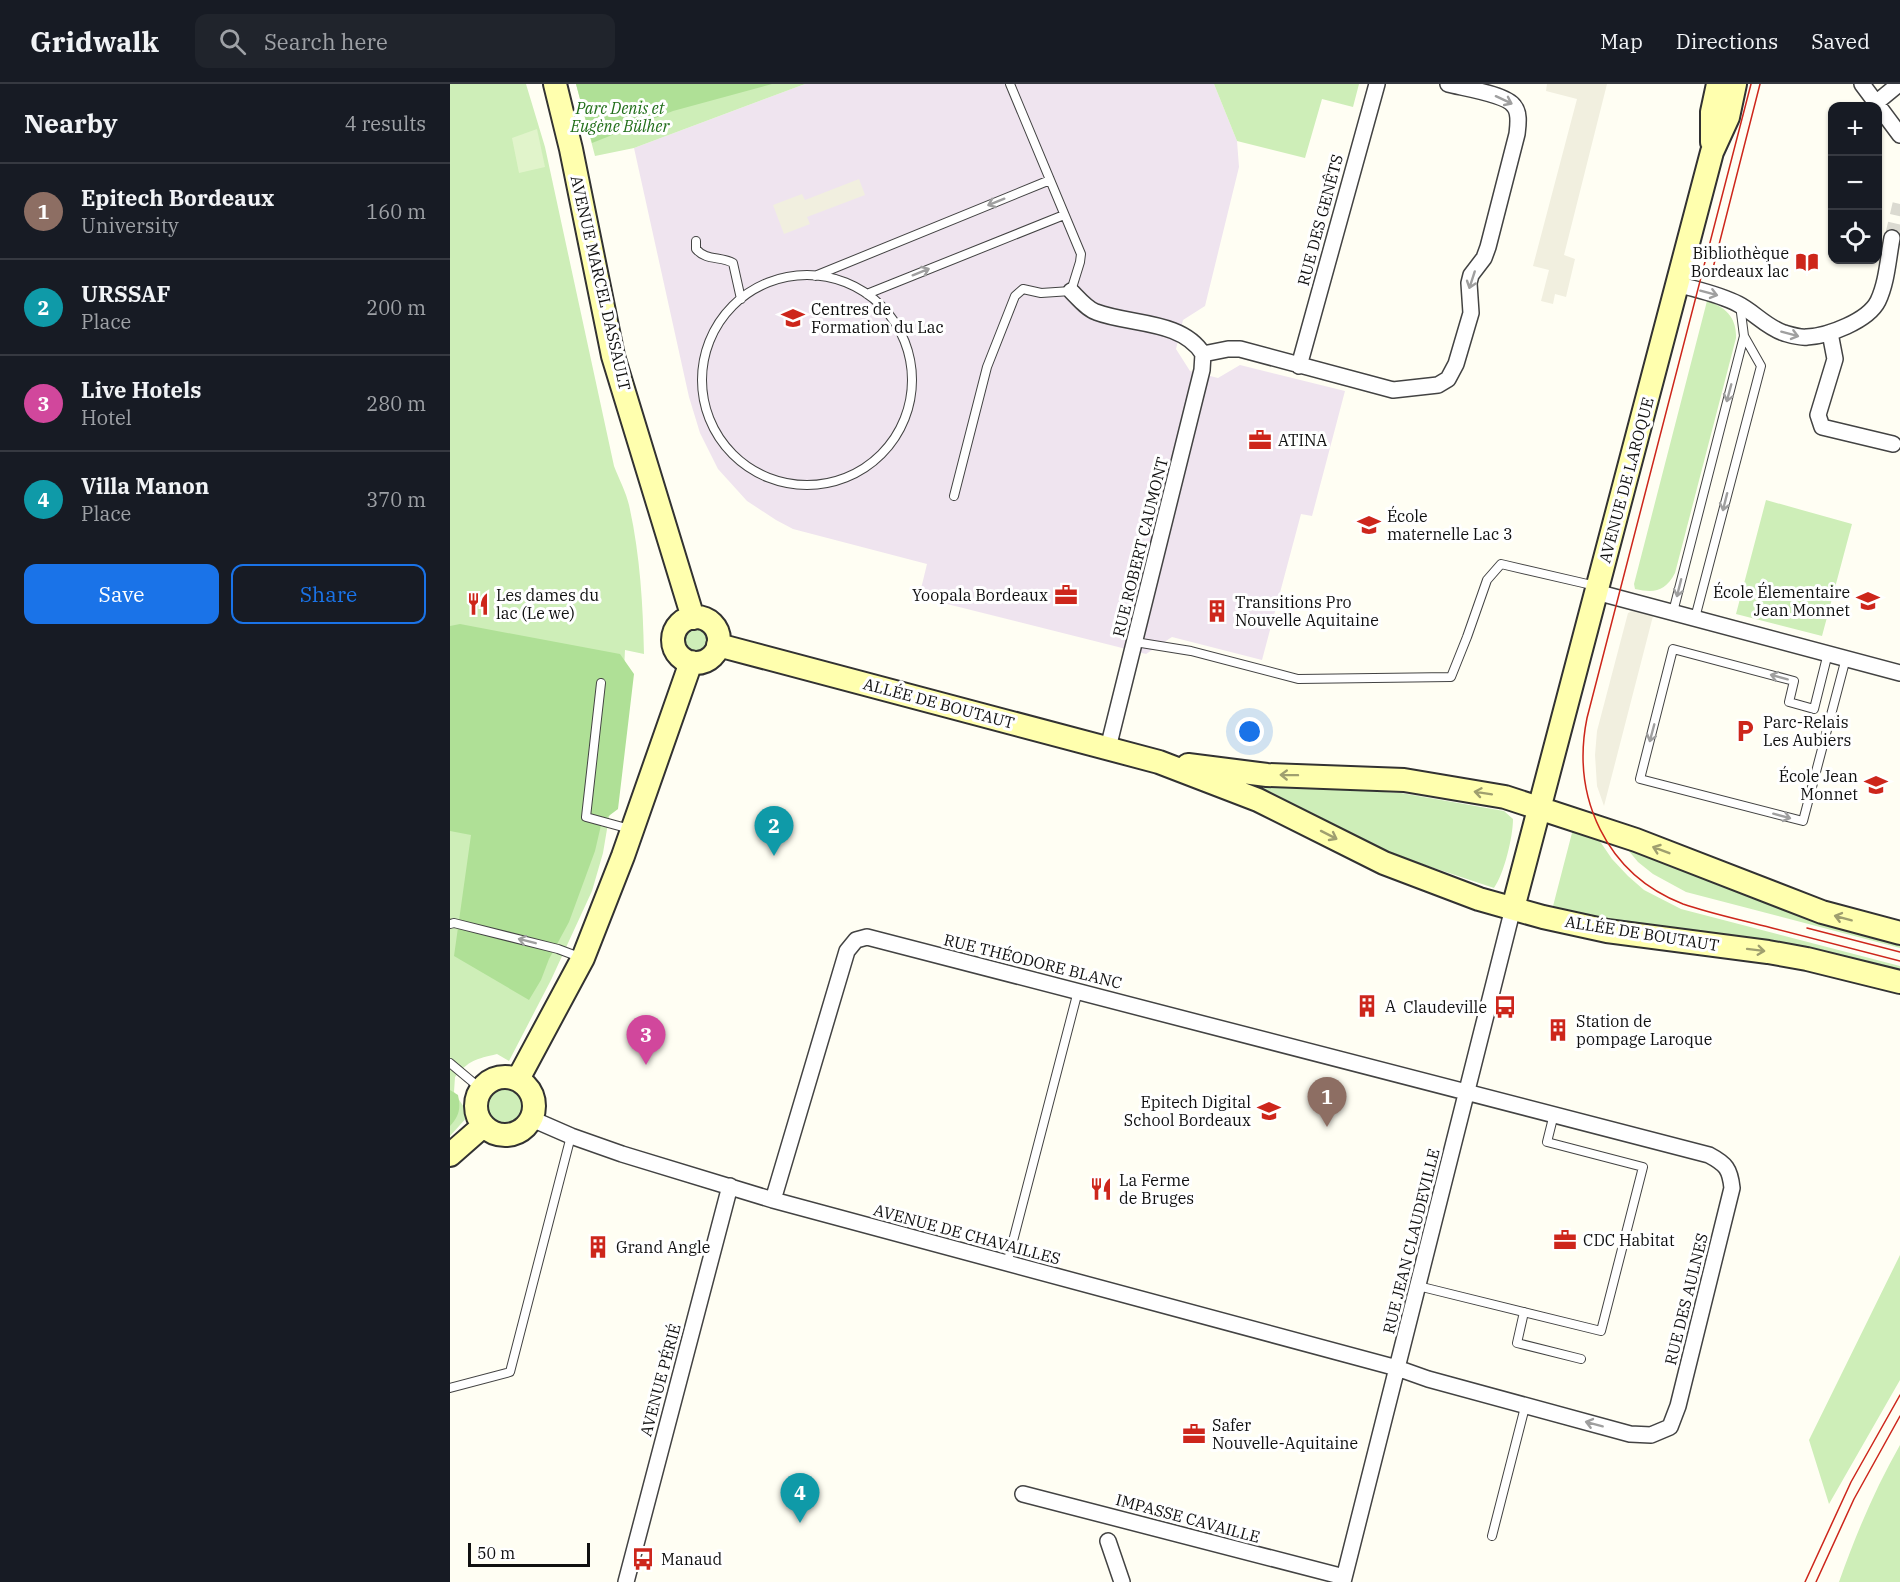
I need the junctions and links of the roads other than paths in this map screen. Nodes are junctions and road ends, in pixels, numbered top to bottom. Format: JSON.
{"nodes":[{"id":1,"x":555,"y":84,"type":"edge"},
{"id":2,"x":1010,"y":84,"type":"edge"},
{"id":3,"x":1377,"y":84,"type":"edge"},
{"id":4,"x":1448,"y":84,"type":"edge"},
{"id":5,"x":1718,"y":84,"type":"edge"},
{"id":6,"x":1735,"y":84,"type":"edge"},
{"id":7,"x":1862,"y":84,"type":"edge"},
{"id":8,"x":1899,"y":84,"type":"edge"},
{"id":9,"x":1877,"y":102,"type":"joint"},
{"id":10,"x":1882,"y":109,"type":"edge"},
{"id":11,"x":1900,"y":135,"type":"edge"},
{"id":12,"x":1712,"y":152,"type":"junction"},
{"id":13,"x":1050,"y":180,"type":"junction"},
{"id":14,"x":1064,"y":215,"type":"junction"},
{"id":15,"x":1892,"y":238,"type":"tunnel mouth"},
{"id":16,"x":696,"y":241,"type":"dead end"},
{"id":17,"x":815,"y":276,"type":"junction"},
{"id":18,"x":1677,"y":284,"type":"junction"},
{"id":19,"x":1071,"y":291,"type":"junction"},
{"id":20,"x":867,"y":294,"type":"junction"},
{"id":21,"x":741,"y":299,"type":"junction"},
{"id":22,"x":1740,"y":305,"type":"junction"},
{"id":23,"x":1830,"y":333,"type":"junction"},
{"id":24,"x":1744,"y":336,"type":"junction"},
{"id":25,"x":1203,"y":354,"type":"junction"},
{"id":26,"x":1299,"y":366,"type":"junction"},
{"id":27,"x":1893,"y":444,"type":"dead end"},
{"id":28,"x":954,"y":496,"type":"dead end"},
{"id":29,"x":1597,"y":589,"type":"junction"},
{"id":30,"x":1673,"y":612,"type":"junction"},
{"id":31,"x":693,"y":618,"type":"junction"},
{"id":32,"x":1695,"y":618,"type":"junction"},
{"id":33,"x":1135,"y":642,"type":"junction"},
{"id":34,"x":718,"y":645,"type":"junction"},
{"id":35,"x":1828,"y":653,"type":"junction"},
{"id":36,"x":1846,"y":658,"type":"junction"},
{"id":37,"x":691,"y":662,"type":"junction"},
{"id":38,"x":1900,"y":673,"type":"edge"},
{"id":39,"x":601,"y":683,"type":"dead end"},
{"id":40,"x":1108,"y":748,"type":"junction"},
{"id":41,"x":1159,"y":762,"type":"junction"},
{"id":42,"x":1540,"y":807,"type":"junction"},
{"id":43,"x":632,"y":830,"type":"junction"},
{"id":44,"x":1513,"y":908,"type":"junction"},
{"id":45,"x":450,"y":924,"type":"edge"},
{"id":46,"x":1900,"y":933,"type":"edge"},
{"id":47,"x":583,"y":958,"type":"junction"},
{"id":48,"x":1900,"y":982,"type":"edge"},
{"id":49,"x":1078,"y":991,"type":"junction"},
{"id":50,"x":450,"y":1063,"type":"edge"},
{"id":51,"x":518,"y":1079,"type":"junction"},
{"id":52,"x":481,"y":1089,"type":"junction"},
{"id":53,"x":1467,"y":1092,"type":"junction"},
{"id":54,"x":1554,"y":1114,"type":"junction"},
{"id":55,"x":532,"y":1119,"type":"junction"},
{"id":56,"x":483,"y":1126,"type":"junction"},
{"id":57,"x":571,"y":1136,"type":"junction"},
{"id":58,"x":450,"y":1155,"type":"edge"},
{"id":59,"x":730,"y":1186,"type":"junction"},
{"id":60,"x":773,"y":1200,"type":"junction"},
{"id":61,"x":1007,"y":1264,"type":"junction"},
{"id":62,"x":1418,"y":1286,"type":"junction"},
{"id":63,"x":1524,"y":1312,"type":"junction"},
{"id":64,"x":1581,"y":1359,"type":"dead end"},
{"id":65,"x":1397,"y":1368,"type":"junction"},
{"id":66,"x":450,"y":1388,"type":"edge"},
{"id":67,"x":1525,"y":1407,"type":"junction"},
{"id":68,"x":1023,"y":1494,"type":"dead end"},
{"id":69,"x":1492,"y":1536,"type":"dead end"},
{"id":70,"x":1108,"y":1541,"type":"dead end"},
{"id":71,"x":1344,"y":1580,"type":"edge"},
{"id":72,"x":626,"y":1582,"type":"edge"},
{"id":73,"x":1122,"y":1582,"type":"edge"}],
"edges":[{"from":1,"to":31,"type":"main road","name":"AVENUE MARCEL DASSAULT"},
{"from":2,"to":13,"type":"lane"},
{"from":3,"to":26,"type":"street","name":"RUE DES GENÊTS"},
{"from":4,"to":26,"type":"street","one_way":true},
{"from":5,"to":12,"type":"main road","name":"AVENUE DE LAROQUE"},
{"from":6,"to":12,"type":"main road","name":"AVENUE DE LAROQUE"},
{"from":7,"to":9,"type":"street"},
{"from":8,"to":9,"type":"street"},
{"from":10,"to":11,"type":"street"},
{"from":12,"to":18,"type":"main road","name":"AVENUE DE LAROQUE"},
{"from":13,"to":14,"type":"lane"},
{"from":13,"to":17,"type":"lane","one_way":true},
{"from":14,"to":19,"type":"lane"},
{"from":20,"to":14,"type":"lane","one_way":true},
{"from":15,"to":23,"type":"street"},
{"from":16,"to":21,"type":"lane"},
{"from":17,"to":20,"type":"lane"},
{"from":17,"to":21,"type":"lane"},
{"from":18,"to":22,"type":"street","one_way":true},
{"from":18,"to":29,"type":"main road","name":"AVENUE DE LAROQUE"},
{"from":19,"to":25,"type":"street"},
{"from":19,"to":28,"type":"lane"},
{"from":20,"to":21,"type":"lane"},
{"from":22,"to":23,"type":"street","one_way":true},
{"from":22,"to":24,"type":"lane"},
{"from":23,"to":27,"type":"street"},
{"from":24,"to":30,"type":"lane","one_way":true},
{"from":24,"to":32,"type":"lane","one_way":true},
{"from":25,"to":26,"type":"street"},
{"from":25,"to":33,"type":"street","name":"RUE ROBERT CAUMONT"},
{"from":29,"to":30,"type":"street"},
{"from":29,"to":33,"type":"lane"},
{"from":29,"to":42,"type":"main road","name":"AVENUE DE LAROQUE"},
{"from":30,"to":32,"type":"street"},
{"from":31,"to":34,"type":"main road"},
{"from":31,"to":37,"type":"main road"},
{"from":32,"to":35,"type":"street"},
{"from":33,"to":40,"type":"street","name":"RUE ROBERT CAUMONT"},
{"from":34,"to":37,"type":"main road"},
{"from":34,"to":40,"type":"main road","name":"ALLÉE DE BOUTAUT"},
{"from":35,"to":36,"type":"street"},
{"from":35,"to":36,"type":"lane","one_way":true},
{"from":36,"to":38,"type":"street"},
{"from":37,"to":43,"type":"main road"},
{"from":39,"to":43,"type":"lane"},
{"from":40,"to":41,"type":"main road","name":"ALLÉE DE BOUTAUT"},
{"from":42,"to":41,"type":"main road","name":"ALLÉE DE BOUTAUT","one_way":true},
{"from":41,"to":44,"type":"main road","name":"ALLÉE DE BOUTAUT","one_way":true},
{"from":42,"to":44,"type":"main road","name":"AVENUE DE LAROQUE"},
{"from":46,"to":42,"type":"main road","name":"ALLÉE DE BOUTAUT","one_way":true},
{"from":43,"to":47,"type":"main road"},
{"from":44,"to":48,"type":"main road","name":"ALLÉE DE BOUTAUT","one_way":true},
{"from":44,"to":53,"type":"street","name":"RUE JEAN CLAUDEVILLE"},
{"from":47,"to":45,"type":"lane","one_way":true},
{"from":47,"to":51,"type":"main road"},
{"from":49,"to":53,"type":"street","name":"RUE THÉODORE BLANC"},
{"from":49,"to":60,"type":"street","name":"RUE THÉODORE BLANC"},
{"from":49,"to":61,"type":"lane"},
{"from":50,"to":52,"type":"lane"},
{"from":51,"to":52,"type":"main road"},
{"from":51,"to":55,"type":"main road"},
{"from":52,"to":56,"type":"main road"},
{"from":53,"to":54,"type":"street","name":"RUE DES AULNES"},
{"from":53,"to":62,"type":"street","name":"RUE JEAN CLAUDEVILLE"},
{"from":54,"to":63,"type":"lane"},
{"from":54,"to":67,"type":"street","name":"RUE DES AULNES","one_way":true},
{"from":55,"to":56,"type":"main road"},
{"from":55,"to":57,"type":"street","name":"AVENUE DE CHAVAILLES"},
{"from":56,"to":58,"type":"main road"},
{"from":57,"to":59,"type":"street","name":"AVENUE DE CHAVAILLES"},
{"from":57,"to":66,"type":"lane"},
{"from":59,"to":60,"type":"street","name":"AVENUE DE CHAVAILLES"},
{"from":59,"to":72,"type":"street","name":"AVENUE PÉRIÉ"},
{"from":60,"to":61,"type":"street","name":"AVENUE DE CHAVAILLES"},
{"from":61,"to":65,"type":"street","name":"AVENUE DE CHAVAILLES"},
{"from":62,"to":63,"type":"lane"},
{"from":62,"to":65,"type":"street","name":"RUE JEAN CLAUDEVILLE"},
{"from":63,"to":64,"type":"lane"},
{"from":65,"to":67,"type":"street","name":"RUE DES AULNES"},
{"from":65,"to":71,"type":"street","name":"RUE JEAN CLAUDEVILLE"},
{"from":67,"to":69,"type":"lane"},
{"from":68,"to":71,"type":"street","name":"IMPASSE CAVAILLE"},
{"from":70,"to":73,"type":"street"}]}
